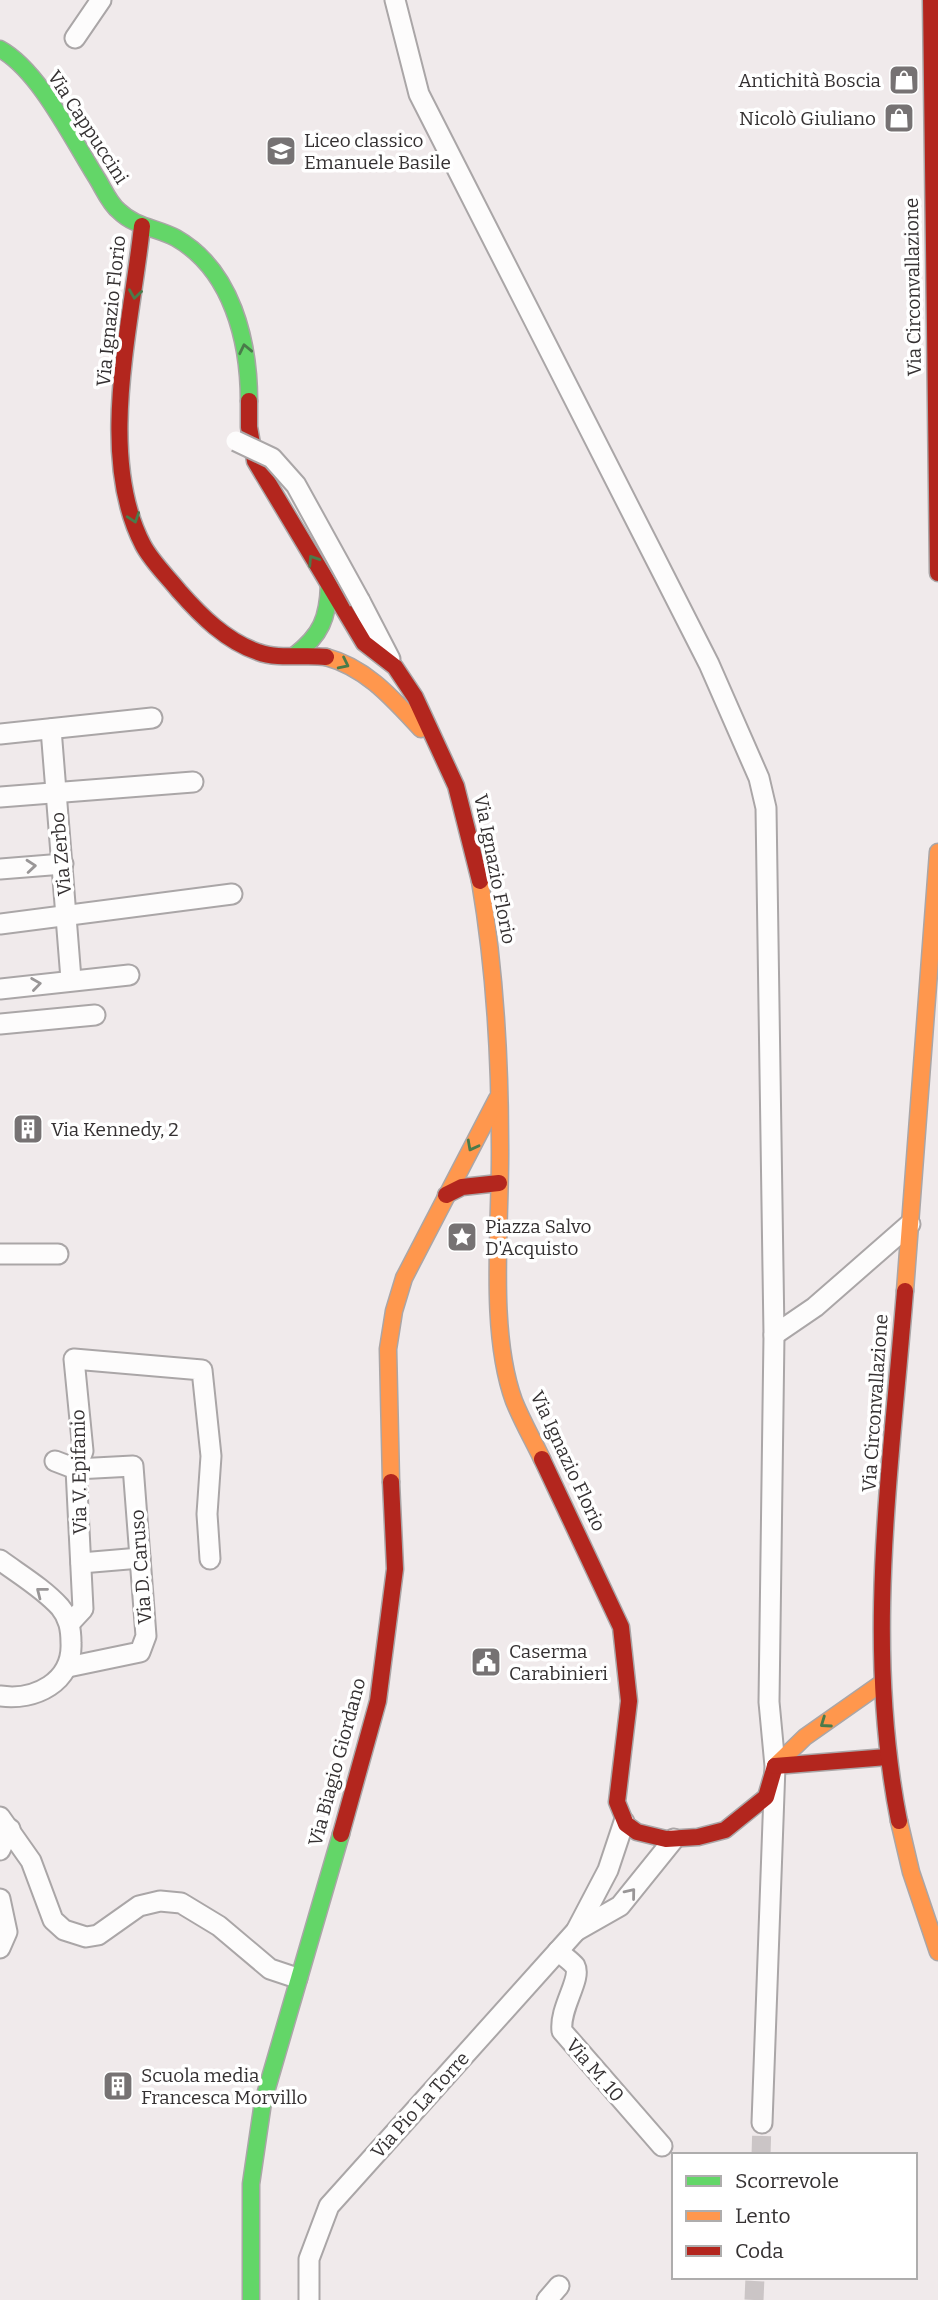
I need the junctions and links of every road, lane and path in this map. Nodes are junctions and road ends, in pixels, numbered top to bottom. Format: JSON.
{"nodes":[{"id":1,"x":101,"y":0,"type":"edge"},
{"id":2,"x":395,"y":0,"type":"edge"},
{"id":3,"x":932,"y":0,"type":"edge"},
{"id":4,"x":75,"y":38,"type":"dead end"},
{"id":5,"x":0,"y":49,"type":"edge"},
{"id":6,"x":142,"y":226,"type":"junction"},
{"id":7,"x":236,"y":442,"type":"dead end"},
{"id":8,"x":938,"y":573,"type":"edge"},
{"id":9,"x":329,"y":585,"type":"junction"},
{"id":10,"x":295,"y":655,"type":"junction"},
{"id":11,"x":392,"y":663,"type":"junction"},
{"id":12,"x":152,"y":718,"type":"dead end"},
{"id":13,"x":51,"y":729,"type":"junction"},
{"id":14,"x":0,"y":734,"type":"edge"},
{"id":15,"x":446,"y":756,"type":"junction"},
{"id":16,"x":193,"y":782,"type":"dead end"},
{"id":17,"x":56,"y":793,"type":"junction"},
{"id":18,"x":0,"y":797,"type":"edge"},
{"id":19,"x":938,"y":852,"type":"edge"},
{"id":20,"x":63,"y":864,"type":"junction"},
{"id":21,"x":0,"y":869,"type":"edge"},
{"id":22,"x":232,"y":894,"type":"dead end"},
{"id":23,"x":67,"y":915,"type":"junction"},
{"id":24,"x":0,"y":924,"type":"edge"},
{"id":25,"x":129,"y":975,"type":"dead end"},
{"id":26,"x":71,"y":979,"type":"junction"},
{"id":27,"x":0,"y":989,"type":"edge"},
{"id":28,"x":95,"y":1014,"type":"dead end"},
{"id":29,"x":0,"y":1024,"type":"edge"},
{"id":30,"x":498,"y":1098,"type":"junction"},
{"id":31,"x":499,"y":1183,"type":"junction"},
{"id":32,"x":446,"y":1195,"type":"junction"},
{"id":33,"x":910,"y":1224,"type":"junction"},
{"id":34,"x":0,"y":1254,"type":"edge"},
{"id":35,"x":58,"y":1254,"type":"dead end"},
{"id":36,"x":774,"y":1335,"type":"junction"},
{"id":37,"x":55,"y":1461,"type":"dead end"},
{"id":38,"x":76,"y":1469,"type":"junction"},
{"id":39,"x":140,"y":1558,"type":"junction"},
{"id":40,"x":0,"y":1559,"type":"edge"},
{"id":41,"x":210,"y":1559,"type":"dead end"},
{"id":42,"x":80,"y":1563,"type":"junction"},
{"id":43,"x":70,"y":1623,"type":"junction"},
{"id":44,"x":68,"y":1667,"type":"junction"},
{"id":45,"x":879,"y":1685,"type":"junction"},
{"id":46,"x":0,"y":1697,"type":"edge"},
{"id":47,"x":887,"y":1757,"type":"junction"},
{"id":48,"x":775,"y":1766,"type":"junction"},
{"id":49,"x":624,"y":1822,"type":"junction"},
{"id":50,"x":5,"y":1823,"type":"edge"},
{"id":51,"x":674,"y":1839,"type":"junction"},
{"id":52,"x":0,"y":1850,"type":"edge"},
{"id":53,"x":0,"y":1899,"type":"edge"},
{"id":54,"x":576,"y":1931,"type":"junction"},
{"id":55,"x":0,"y":1948,"type":"edge"},
{"id":56,"x":558,"y":1951,"type":"junction"},
{"id":57,"x":938,"y":1952,"type":"edge"},
{"id":58,"x":297,"y":1978,"type":"junction"},
{"id":59,"x":762,"y":2123,"type":"tunnel mouth"},
{"id":60,"x":662,"y":2146,"type":"dead end"},
{"id":61,"x":250,"y":2300,"type":"edge"},
{"id":62,"x":309,"y":2300,"type":"edge"}],
"edges":[{"from":1,"to":4,"type":"street"},
{"from":2,"to":36,"type":"street"},
{"from":3,"to":8,"type":"street","name":"Via Circonvallazione"},
{"from":5,"to":6,"type":"street","name":"Via Cappuccini"},
{"from":9,"to":6,"type":"street","name":"Via Ignazio Florio","one_way":true},
{"from":6,"to":10,"type":"street","name":"Via Ignazio Florio","one_way":true},
{"from":7,"to":11,"type":"street","bridge":true},
{"from":9,"to":10,"type":"street"},
{"from":9,"to":11,"type":"street","name":"Via Ignazio Florio"},
{"from":10,"to":15,"type":"street","name":"Via Ignazio Florio","one_way":true},
{"from":11,"to":15,"type":"street","name":"Via Ignazio Florio"},
{"from":12,"to":13,"type":"street"},
{"from":13,"to":14,"type":"street"},
{"from":13,"to":17,"type":"street","name":"Via Zerbo"},
{"from":15,"to":30,"type":"street","name":"Via Ignazio Florio"},
{"from":16,"to":17,"type":"street"},
{"from":17,"to":18,"type":"street"},
{"from":17,"to":20,"type":"street","name":"Via Zerbo"},
{"from":19,"to":33,"type":"street","name":"Via Circonvallazione"},
{"from":21,"to":20,"type":"street","one_way":true},
{"from":20,"to":23,"type":"street","name":"Via Zerbo"},
{"from":22,"to":23,"type":"street"},
{"from":23,"to":24,"type":"street"},
{"from":23,"to":26,"type":"street","name":"Via Zerbo"},
{"from":25,"to":26,"type":"street"},
{"from":27,"to":26,"type":"street","one_way":true},
{"from":28,"to":29,"type":"street"},
{"from":30,"to":31,"type":"street","name":"Via Ignazio Florio"},
{"from":30,"to":32,"type":"street","name":"Via Biagio Giordano","one_way":true},
{"from":31,"to":32,"type":"street"},
{"from":31,"to":49,"type":"street","name":"Via Ignazio Florio"},
{"from":32,"to":58,"type":"street","name":"Via Biagio Giordano"},
{"from":33,"to":36,"type":"street"},
{"from":33,"to":45,"type":"street","name":"Via Circonvallazione"},
{"from":34,"to":35,"type":"street"},
{"from":36,"to":48,"type":"street"},
{"from":37,"to":38,"type":"street"},
{"from":38,"to":39,"type":"street","name":"Via D. Caruso"},
{"from":38,"to":41,"type":"street","name":"Via V. Epifanio"},
{"from":38,"to":42,"type":"street","name":"Via V. Epifanio"},
{"from":39,"to":42,"type":"street"},
{"from":39,"to":44,"type":"street","name":"Via D. Caruso"},
{"from":43,"to":40,"type":"street","one_way":true},
{"from":42,"to":43,"type":"street","name":"Via V. Epifanio"},
{"from":43,"to":44,"type":"street"},
{"from":44,"to":46,"type":"street"},
{"from":45,"to":47,"type":"street","name":"Via Circonvallazione"},
{"from":45,"to":48,"type":"street","one_way":true},
{"from":47,"to":48,"type":"street"},
{"from":47,"to":57,"type":"street","name":"Via Circonvallazione"},
{"from":48,"to":51,"type":"street"},
{"from":48,"to":59,"type":"street"},
{"from":49,"to":51,"type":"street"},
{"from":49,"to":54,"type":"street"},
{"from":50,"to":52,"type":"street"},
{"from":50,"to":58,"type":"street"},
{"from":54,"to":51,"type":"street","one_way":true},
{"from":53,"to":55,"type":"street"},
{"from":54,"to":56,"type":"street","name":"Via Pio La Torre"},
{"from":56,"to":60,"type":"street","name":"Via M. 10"},
{"from":56,"to":62,"type":"street","name":"Via Pio La Torre"},
{"from":58,"to":61,"type":"street","name":"Via Biagio Giordano"}]}
